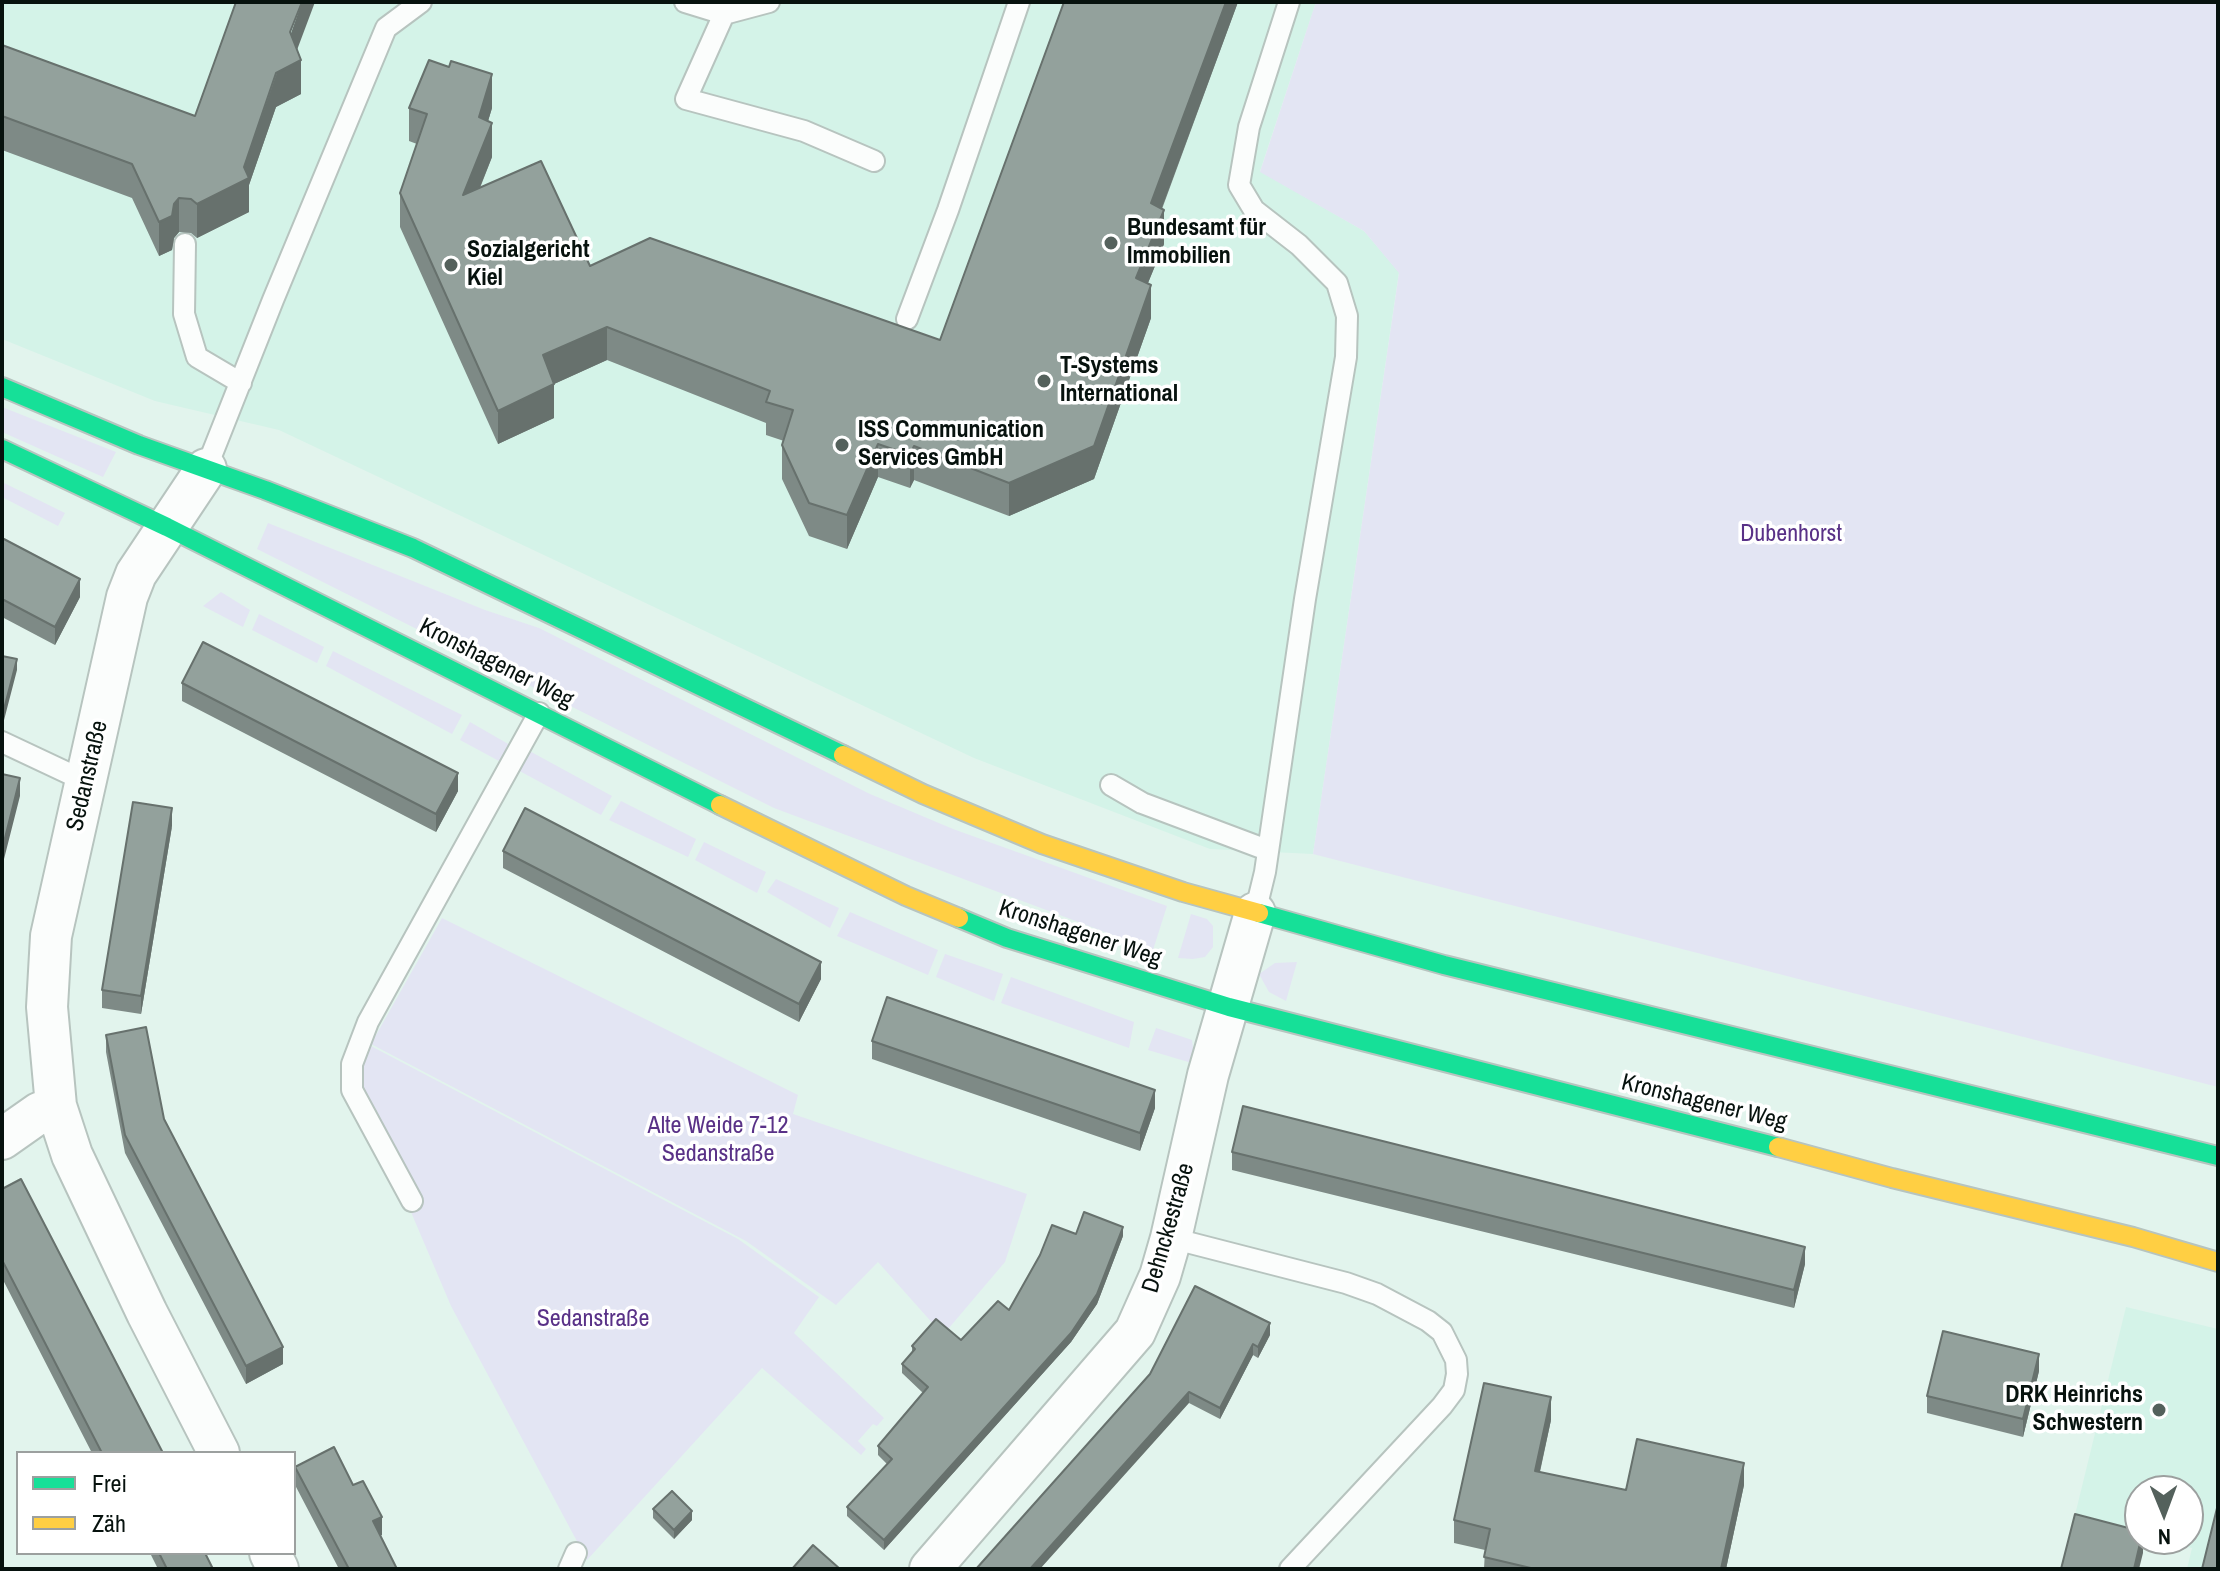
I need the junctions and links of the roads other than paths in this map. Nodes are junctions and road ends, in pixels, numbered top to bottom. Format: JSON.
{"nodes":[{"id":1,"x":421,"y":2,"type":"edge"},
{"id":2,"x":685,"y":2,"type":"edge"},
{"id":3,"x":769,"y":2,"type":"edge"},
{"id":4,"x":1019,"y":2,"type":"edge"},
{"id":5,"x":1289,"y":2,"type":"edge"},
{"id":6,"x":724,"y":14,"type":"junction"},
{"id":7,"x":874,"y":161,"type":"dead end"},
{"id":8,"x":185,"y":244,"type":"dead end"},
{"id":9,"x":907,"y":319,"type":"dead end"},
{"id":10,"x":241,"y":383,"type":"junction"},
{"id":11,"x":2,"y":387,"type":"edge"},
{"id":12,"x":2,"y":449,"type":"edge"},
{"id":13,"x":206,"y":469,"type":"junction"},
{"id":14,"x":167,"y":527,"type":"junction"},
{"id":15,"x":539,"y":713,"type":"junction"},
{"id":16,"x":2,"y":742,"type":"edge"},
{"id":17,"x":87,"y":782,"type":"junction"},
{"id":18,"x":1111,"y":785,"type":"dead end"},
{"id":19,"x":1267,"y":850,"type":"junction"},
{"id":20,"x":1255,"y":913,"type":"junction"},
{"id":21,"x":1229,"y":1007,"type":"junction"},
{"id":22,"x":56,"y":1106,"type":"junction"},
{"id":23,"x":2,"y":1139,"type":"edge"},
{"id":24,"x":2218,"y":1156,"type":"edge"},
{"id":25,"x":412,"y":1201,"type":"dead end"},
{"id":26,"x":1171,"y":1238,"type":"junction"},
{"id":27,"x":2218,"y":1262,"type":"edge"},
{"id":28,"x":218,"y":1451,"type":"edge"},
{"id":29,"x":930,"y":1569,"type":"edge"},
{"id":30,"x":1290,"y":1569,"type":"edge"}],
"edges":[{"from":1,"to":10,"type":"lane"},
{"from":2,"to":6,"type":"lane"},
{"from":3,"to":6,"type":"lane"},
{"from":4,"to":9,"type":"lane"},
{"from":5,"to":19,"type":"lane"},
{"from":6,"to":7,"type":"lane"},
{"from":8,"to":10,"type":"lane"},
{"from":10,"to":13,"type":"lane"},
{"from":11,"to":13,"type":"main road"},
{"from":12,"to":14,"type":"main road","name":"Kronshagener Weg"},
{"from":13,"to":14,"type":"street","name":"Sedanstraße"},
{"from":13,"to":20,"type":"main road"},
{"from":14,"to":15,"type":"main road","name":"Kronshagener Weg"},
{"from":14,"to":17,"type":"street","name":"Sedanstraße"},
{"from":15,"to":21,"type":"main road","name":"Kronshagener Weg"},
{"from":15,"to":25,"type":"lane"},
{"from":16,"to":17,"type":"lane"},
{"from":17,"to":22,"type":"street","name":"Sedanstraße"},
{"from":18,"to":19,"type":"lane"},
{"from":19,"to":20,"type":"lane"},
{"from":20,"to":21,"type":"street","name":"Dehnckestraße"},
{"from":20,"to":24,"type":"main road"},
{"from":21,"to":26,"type":"street","name":"Dehnckestraße"},
{"from":21,"to":27,"type":"main road","name":"Kronshagener Weg"},
{"from":22,"to":23,"type":"street"},
{"from":22,"to":28,"type":"street","name":"Sedanstraße"},
{"from":26,"to":29,"type":"street","name":"Dehnckestraße"},
{"from":26,"to":30,"type":"lane"}]}
